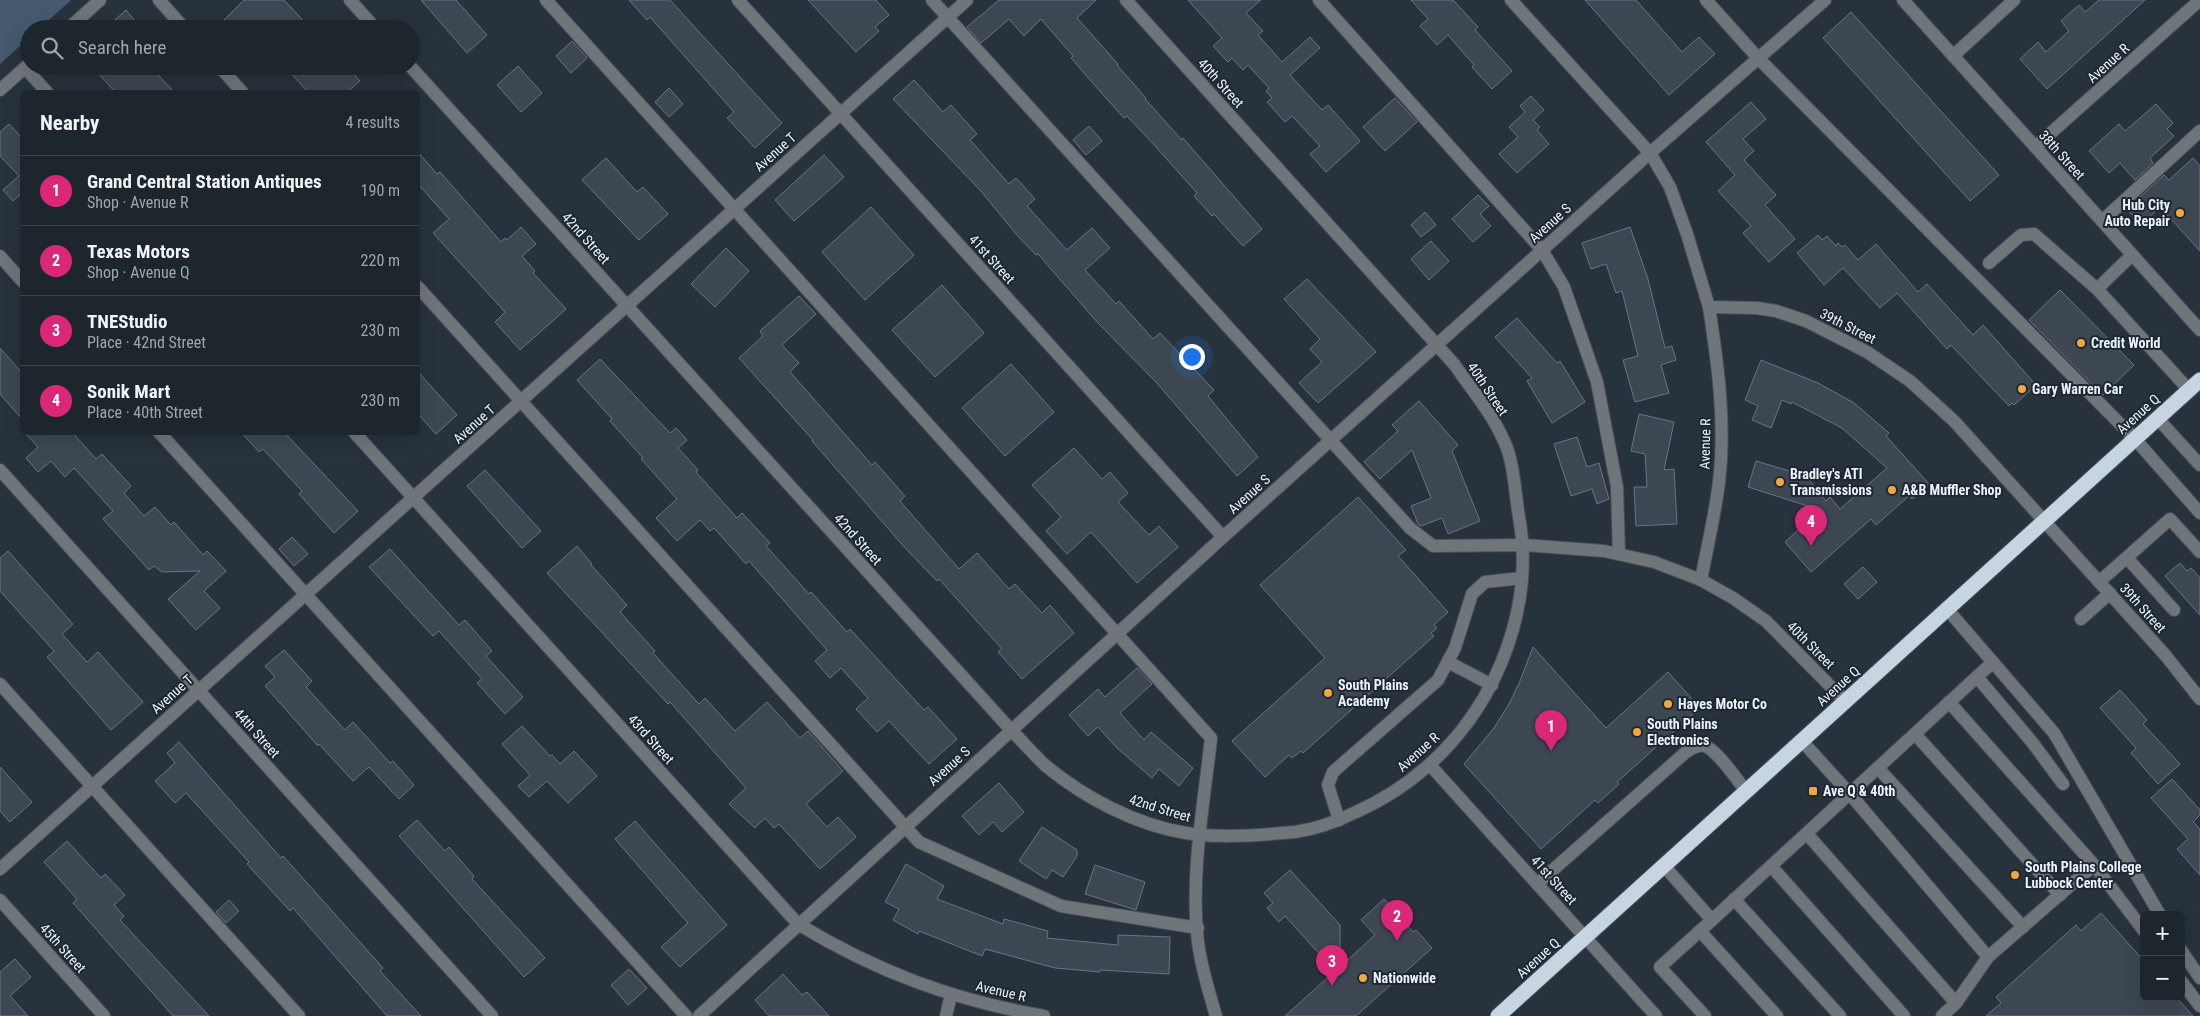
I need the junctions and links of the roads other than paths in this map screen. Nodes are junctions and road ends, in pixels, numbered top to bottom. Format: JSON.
{"nodes":[{"id":1,"x":100,"y":0,"type":"edge"},
{"id":2,"x":159,"y":0,"type":"edge"},
{"id":3,"x":350,"y":0,"type":"edge"},
{"id":4,"x":546,"y":0,"type":"edge"},
{"id":5,"x":738,"y":0,"type":"edge"},
{"id":6,"x":932,"y":0,"type":"edge"},
{"id":7,"x":967,"y":0,"type":"edge"},
{"id":8,"x":1126,"y":0,"type":"edge"},
{"id":9,"x":1319,"y":0,"type":"edge"},
{"id":10,"x":1511,"y":0,"type":"edge"},
{"id":11,"x":1706,"y":0,"type":"edge"},
{"id":12,"x":1824,"y":0,"type":"edge"},
{"id":13,"x":1903,"y":0,"type":"edge"},
{"id":14,"x":2014,"y":0,"type":"edge"},
{"id":15,"x":2200,"y":0,"type":"edge"},
{"id":16,"x":948,"y":17,"type":"junction"},
{"id":17,"x":78,"y":20,"type":"edge"},
{"id":18,"x":177,"y":20,"type":"edge"},
{"id":19,"x":368,"y":20,"type":"edge"},
{"id":20,"x":1953,"y":56,"type":"junction"},
{"id":21,"x":1758,"y":58,"type":"junction"},
{"id":22,"x":20,"y":72,"type":"edge"},
{"id":23,"x":34,"y":75,"type":"edge"},
{"id":24,"x":227,"y":75,"type":"edge"},
{"id":25,"x":418,"y":75,"type":"edge"},
{"id":26,"x":0,"y":90,"type":"edge"},
{"id":27,"x":45,"y":90,"type":"edge"},
{"id":28,"x":240,"y":90,"type":"edge"},
{"id":29,"x":840,"y":113,"type":"junction"},
{"id":30,"x":2200,"y":131,"type":"edge"},
{"id":31,"x":2035,"y":147,"type":"junction"},
{"id":32,"x":1650,"y":153,"type":"junction"},
{"id":33,"x":734,"y":209,"type":"junction"},
{"id":34,"x":2102,"y":221,"type":"junction"},
{"id":35,"x":1542,"y":250,"type":"junction"},
{"id":36,"x":2132,"y":255,"type":"junction"},
{"id":37,"x":0,"y":256,"type":"edge"},
{"id":38,"x":1989,"y":264,"type":"dead end"},
{"id":39,"x":20,"y":279,"type":"edge"},
{"id":40,"x":2097,"y":288,"type":"junction"},
{"id":41,"x":420,"y":289,"type":"edge"},
{"id":42,"x":627,"y":306,"type":"junction"},
{"id":43,"x":1709,"y":307,"type":"junction"},
{"id":44,"x":2200,"y":330,"type":"edge"},
{"id":45,"x":1437,"y":346,"type":"junction"},
{"id":46,"x":2194,"y":385,"type":"edge"},
{"id":47,"x":520,"y":401,"type":"junction"},
{"id":48,"x":2158,"y":418,"type":"junction"},
{"id":49,"x":162,"y":435,"type":"edge"},
{"id":50,"x":357,"y":435,"type":"edge"},
{"id":51,"x":2135,"y":439,"type":"junction"},
{"id":52,"x":1330,"y":442,"type":"junction"},
{"id":53,"x":2200,"y":465,"type":"edge"},
{"id":54,"x":0,"y":470,"type":"edge"},
{"id":55,"x":413,"y":498,"type":"junction"},
{"id":56,"x":2200,"y":512,"type":"edge"},
{"id":57,"x":2044,"y":521,"type":"junction"},
{"id":58,"x":1224,"y":537,"type":"junction"},
{"id":59,"x":1524,"y":544,"type":"junction"},
{"id":60,"x":2200,"y":552,"type":"edge"},
{"id":61,"x":1619,"y":554,"type":"junction"},
{"id":62,"x":2126,"y":558,"type":"junction"},
{"id":63,"x":1522,"y":578,"type":"junction"},
{"id":64,"x":1701,"y":580,"type":"junction"},
{"id":65,"x":2099,"y":582,"type":"junction"},
{"id":66,"x":2110,"y":593,"type":"junction"},
{"id":67,"x":305,"y":595,"type":"junction"},
{"id":68,"x":1947,"y":609,"type":"junction"},
{"id":69,"x":2174,"y":610,"type":"dead end"},
{"id":70,"x":2081,"y":619,"type":"dead end"},
{"id":71,"x":1116,"y":634,"type":"junction"},
{"id":72,"x":1448,"y":662,"type":"junction"},
{"id":73,"x":1992,"y":662,"type":"junction"},
{"id":74,"x":1977,"y":677,"type":"junction"},
{"id":75,"x":0,"y":684,"type":"edge"},
{"id":76,"x":1492,"y":685,"type":"junction"},
{"id":77,"x":199,"y":691,"type":"junction"},
{"id":78,"x":2200,"y":699,"type":"edge"},
{"id":79,"x":1845,"y":701,"type":"junction"},
{"id":80,"x":1949,"y":702,"type":"junction"},
{"id":81,"x":1011,"y":730,"type":"junction"},
{"id":82,"x":1915,"y":734,"type":"junction"},
{"id":83,"x":1802,"y":740,"type":"junction"},
{"id":84,"x":1430,"y":765,"type":"junction"},
{"id":85,"x":1878,"y":768,"type":"junction"},
{"id":86,"x":2063,"y":784,"type":"dead end"},
{"id":87,"x":92,"y":786,"type":"junction"},
{"id":88,"x":1746,"y":791,"type":"junction"},
{"id":89,"x":1850,"y":794,"type":"junction"},
{"id":90,"x":1340,"y":820,"type":"junction"},
{"id":91,"x":904,"y":827,"type":"junction"},
{"id":92,"x":1807,"y":834,"type":"junction"},
{"id":93,"x":1201,"y":835,"type":"junction"},
{"id":94,"x":2094,"y":865,"type":"junction"},
{"id":95,"x":1664,"y":866,"type":"junction"},
{"id":96,"x":1770,"y":866,"type":"junction"},
{"id":97,"x":0,"y":869,"type":"edge"},
{"id":98,"x":1537,"y":884,"type":"junction"},
{"id":99,"x":2060,"y":895,"type":"junction"},
{"id":100,"x":1734,"y":899,"type":"junction"},
{"id":101,"x":0,"y":900,"type":"edge"},
{"id":102,"x":2158,"y":911,"type":"edge"},
{"id":103,"x":1712,"y":920,"type":"junction"},
{"id":104,"x":798,"y":924,"type":"junction"},
{"id":105,"x":2022,"y":927,"type":"junction"},
{"id":106,"x":2140,"y":927,"type":"edge"},
{"id":107,"x":1198,"y":928,"type":"junction"},
{"id":108,"x":1700,"y":931,"type":"junction"},
{"id":109,"x":1585,"y":937,"type":"junction"},
{"id":110,"x":2185,"y":956,"type":"edge"},
{"id":111,"x":1988,"y":957,"type":"junction"},
{"id":112,"x":2200,"y":978,"type":"edge"},
{"id":113,"x":2185,"y":986,"type":"edge"},
{"id":114,"x":951,"y":995,"type":"junction"},
{"id":115,"x":1956,"y":1003,"type":"junction"},
{"id":116,"x":2200,"y":1006,"type":"edge"},
{"id":117,"x":104,"y":1016,"type":"edge"},
{"id":118,"x":299,"y":1016,"type":"edge"},
{"id":119,"x":492,"y":1016,"type":"edge"},
{"id":120,"x":686,"y":1016,"type":"edge"},
{"id":121,"x":699,"y":1016,"type":"edge"},
{"id":122,"x":946,"y":1016,"type":"edge"},
{"id":123,"x":1044,"y":1016,"type":"edge"},
{"id":124,"x":1216,"y":1016,"type":"edge"},
{"id":125,"x":1498,"y":1016,"type":"edge"},
{"id":126,"x":1656,"y":1016,"type":"edge"},
{"id":127,"x":1705,"y":1016,"type":"edge"},
{"id":128,"x":1776,"y":1016,"type":"edge"},
{"id":129,"x":1840,"y":1016,"type":"edge"},
{"id":130,"x":1904,"y":1016,"type":"edge"},
{"id":131,"x":1942,"y":1016,"type":"edge"}],
"edges":[{"from":1,"to":17,"type":"street"},
{"from":2,"to":18,"type":"street"},
{"from":3,"to":19,"type":"street"},
{"from":4,"to":33,"type":"street"},
{"from":5,"to":29,"type":"street","name":"41st Street"},
{"from":6,"to":16,"type":"street"},
{"from":7,"to":16,"type":"street","name":"Avenue T"},
{"from":8,"to":45,"type":"street","name":"40th Street"},
{"from":9,"to":35,"type":"street"},
{"from":10,"to":32,"type":"street"},
{"from":11,"to":21,"type":"street"},
{"from":12,"to":21,"type":"street","name":"Avenue S"},
{"from":13,"to":20,"type":"street","name":"38th Street"},
{"from":14,"to":20,"type":"street"},
{"from":15,"to":31,"type":"street","name":"Avenue R"},
{"from":16,"to":29,"type":"street","name":"Avenue T"},
{"from":16,"to":52,"type":"street"},
{"from":20,"to":31,"type":"street","name":"38th Street"},
{"from":21,"to":32,"type":"street","name":"Avenue S"},
{"from":21,"to":51,"type":"street"},
{"from":22,"to":26,"type":"street"},
{"from":23,"to":27,"type":"street"},
{"from":24,"to":28,"type":"street"},
{"from":25,"to":42,"type":"street","name":"42nd Street"},
{"from":29,"to":33,"type":"street","name":"Avenue T"},
{"from":29,"to":58,"type":"street","name":"41st Street"},
{"from":30,"to":34,"type":"street"},
{"from":31,"to":34,"type":"street","name":"38th Street"},
{"from":32,"to":35,"type":"street","name":"Avenue S"},
{"from":32,"to":43,"type":"street"},
{"from":33,"to":42,"type":"street","name":"Avenue T"},
{"from":33,"to":71,"type":"street"},
{"from":34,"to":36,"type":"street","name":"38th Street"},
{"from":35,"to":45,"type":"street","name":"Avenue S"},
{"from":35,"to":61,"type":"street"},
{"from":36,"to":40,"type":"street"},
{"from":36,"to":44,"type":"street","name":"38th Street"},
{"from":37,"to":39,"type":"street"},
{"from":38,"to":40,"type":"street"},
{"from":40,"to":46,"type":"street"},
{"from":41,"to":47,"type":"street"},
{"from":42,"to":47,"type":"street","name":"Avenue T"},
{"from":42,"to":81,"type":"street","name":"42nd Street"},
{"from":43,"to":57,"type":"street","name":"39th Street"},
{"from":43,"to":64,"type":"street","name":"Avenue R"},
{"from":45,"to":52,"type":"street","name":"Avenue S"},
{"from":45,"to":59,"type":"street","name":"40th Street"},
{"from":46,"to":48,"type":"highway","name":"Avenue Q"},
{"from":47,"to":55,"type":"street","name":"Avenue T"},
{"from":47,"to":91,"type":"street"},
{"from":48,"to":51,"type":"highway","name":"Avenue Q"},
{"from":48,"to":53,"type":"street"},
{"from":49,"to":67,"type":"street"},
{"from":50,"to":55,"type":"street","name":"43rd Street"},
{"from":51,"to":56,"type":"street"},
{"from":51,"to":57,"type":"highway","name":"Avenue Q"},
{"from":52,"to":58,"type":"street","name":"Avenue S"},
{"from":52,"to":59,"type":"street"},
{"from":54,"to":77,"type":"street","name":"44th Street"},
{"from":55,"to":67,"type":"street","name":"Avenue T"},
{"from":55,"to":104,"type":"street","name":"43rd Street"},
{"from":57,"to":65,"type":"street","name":"39th Street"},
{"from":57,"to":68,"type":"highway","name":"Avenue Q"},
{"from":58,"to":71,"type":"street","name":"Avenue S"},
{"from":59,"to":61,"type":"street","name":"40th Street"},
{"from":59,"to":63,"type":"street","name":"Avenue R"},
{"from":60,"to":62,"type":"street"},
{"from":61,"to":64,"type":"street","name":"40th Street"},
{"from":62,"to":65,"type":"street"},
{"from":62,"to":69,"type":"street"},
{"from":63,"to":72,"type":"street"},
{"from":63,"to":76,"type":"street","name":"Avenue R"},
{"from":64,"to":79,"type":"street","name":"40th Street"},
{"from":65,"to":66,"type":"street","name":"39th Street"},
{"from":66,"to":70,"type":"street"},
{"from":66,"to":78,"type":"street","name":"39th Street"},
{"from":67,"to":77,"type":"street","name":"Avenue T"},
{"from":67,"to":120,"type":"street"},
{"from":68,"to":73,"type":"street"},
{"from":68,"to":79,"type":"highway","name":"Avenue Q"},
{"from":71,"to":81,"type":"street","name":"Avenue S"},
{"from":71,"to":93,"type":"street"},
{"from":72,"to":76,"type":"street"},
{"from":72,"to":90,"type":"street"},
{"from":73,"to":74,"type":"street"},
{"from":73,"to":102,"type":"street"},
{"from":74,"to":80,"type":"street"},
{"from":74,"to":86,"type":"street"},
{"from":75,"to":87,"type":"street"},
{"from":76,"to":84,"type":"street","name":"Avenue R"},
{"from":77,"to":87,"type":"street","name":"Avenue T"},
{"from":77,"to":119,"type":"street","name":"44th Street"},
{"from":79,"to":83,"type":"highway","name":"Avenue Q"},
{"from":80,"to":82,"type":"street"},
{"from":80,"to":94,"type":"street"},
{"from":81,"to":91,"type":"street","name":"Avenue S"},
{"from":81,"to":93,"type":"street","name":"42nd Street"},
{"from":82,"to":85,"type":"street"},
{"from":82,"to":99,"type":"street"},
{"from":83,"to":88,"type":"highway","name":"Avenue Q"},
{"from":83,"to":89,"type":"street"},
{"from":84,"to":90,"type":"street","name":"Avenue R"},
{"from":84,"to":98,"type":"street","name":"41st Street"},
{"from":85,"to":89,"type":"street"},
{"from":85,"to":105,"type":"street"},
{"from":87,"to":97,"type":"street","name":"Avenue T"},
{"from":87,"to":118,"type":"street"},
{"from":88,"to":95,"type":"highway","name":"Avenue Q"},
{"from":88,"to":98,"type":"street"},
{"from":89,"to":92,"type":"street"},
{"from":89,"to":111,"type":"street"},
{"from":90,"to":93,"type":"street","name":"Avenue R"},
{"from":91,"to":104,"type":"street","name":"Avenue S"},
{"from":91,"to":107,"type":"street"},
{"from":92,"to":96,"type":"street"},
{"from":92,"to":115,"type":"street"},
{"from":93,"to":107,"type":"street","name":"42nd Street"},
{"from":94,"to":99,"type":"street"},
{"from":94,"to":106,"type":"street"},
{"from":95,"to":103,"type":"street"},
{"from":95,"to":109,"type":"highway","name":"Avenue Q"},
{"from":96,"to":100,"type":"street"},
{"from":96,"to":130,"type":"street"},
{"from":98,"to":109,"type":"street","name":"41st Street"},
{"from":99,"to":105,"type":"street"},
{"from":100,"to":103,"type":"street"},
{"from":100,"to":129,"type":"street"},
{"from":101,"to":117,"type":"street","name":"45th Street"},
{"from":103,"to":108,"type":"street"},
{"from":104,"to":114,"type":"street","name":"43rd Street"},
{"from":104,"to":121,"type":"street","name":"Avenue S"},
{"from":105,"to":111,"type":"street"},
{"from":107,"to":124,"type":"street","name":"42nd Street"},
{"from":108,"to":127,"type":"street"},
{"from":108,"to":128,"type":"street"},
{"from":109,"to":125,"type":"highway","name":"Avenue Q"},
{"from":109,"to":126,"type":"street","name":"41st Street"},
{"from":110,"to":112,"type":"street"},
{"from":111,"to":115,"type":"street"},
{"from":113,"to":116,"type":"street"},
{"from":114,"to":122,"type":"street"},
{"from":114,"to":123,"type":"street","name":"Avenue R"},
{"from":115,"to":131,"type":"street"}]}
